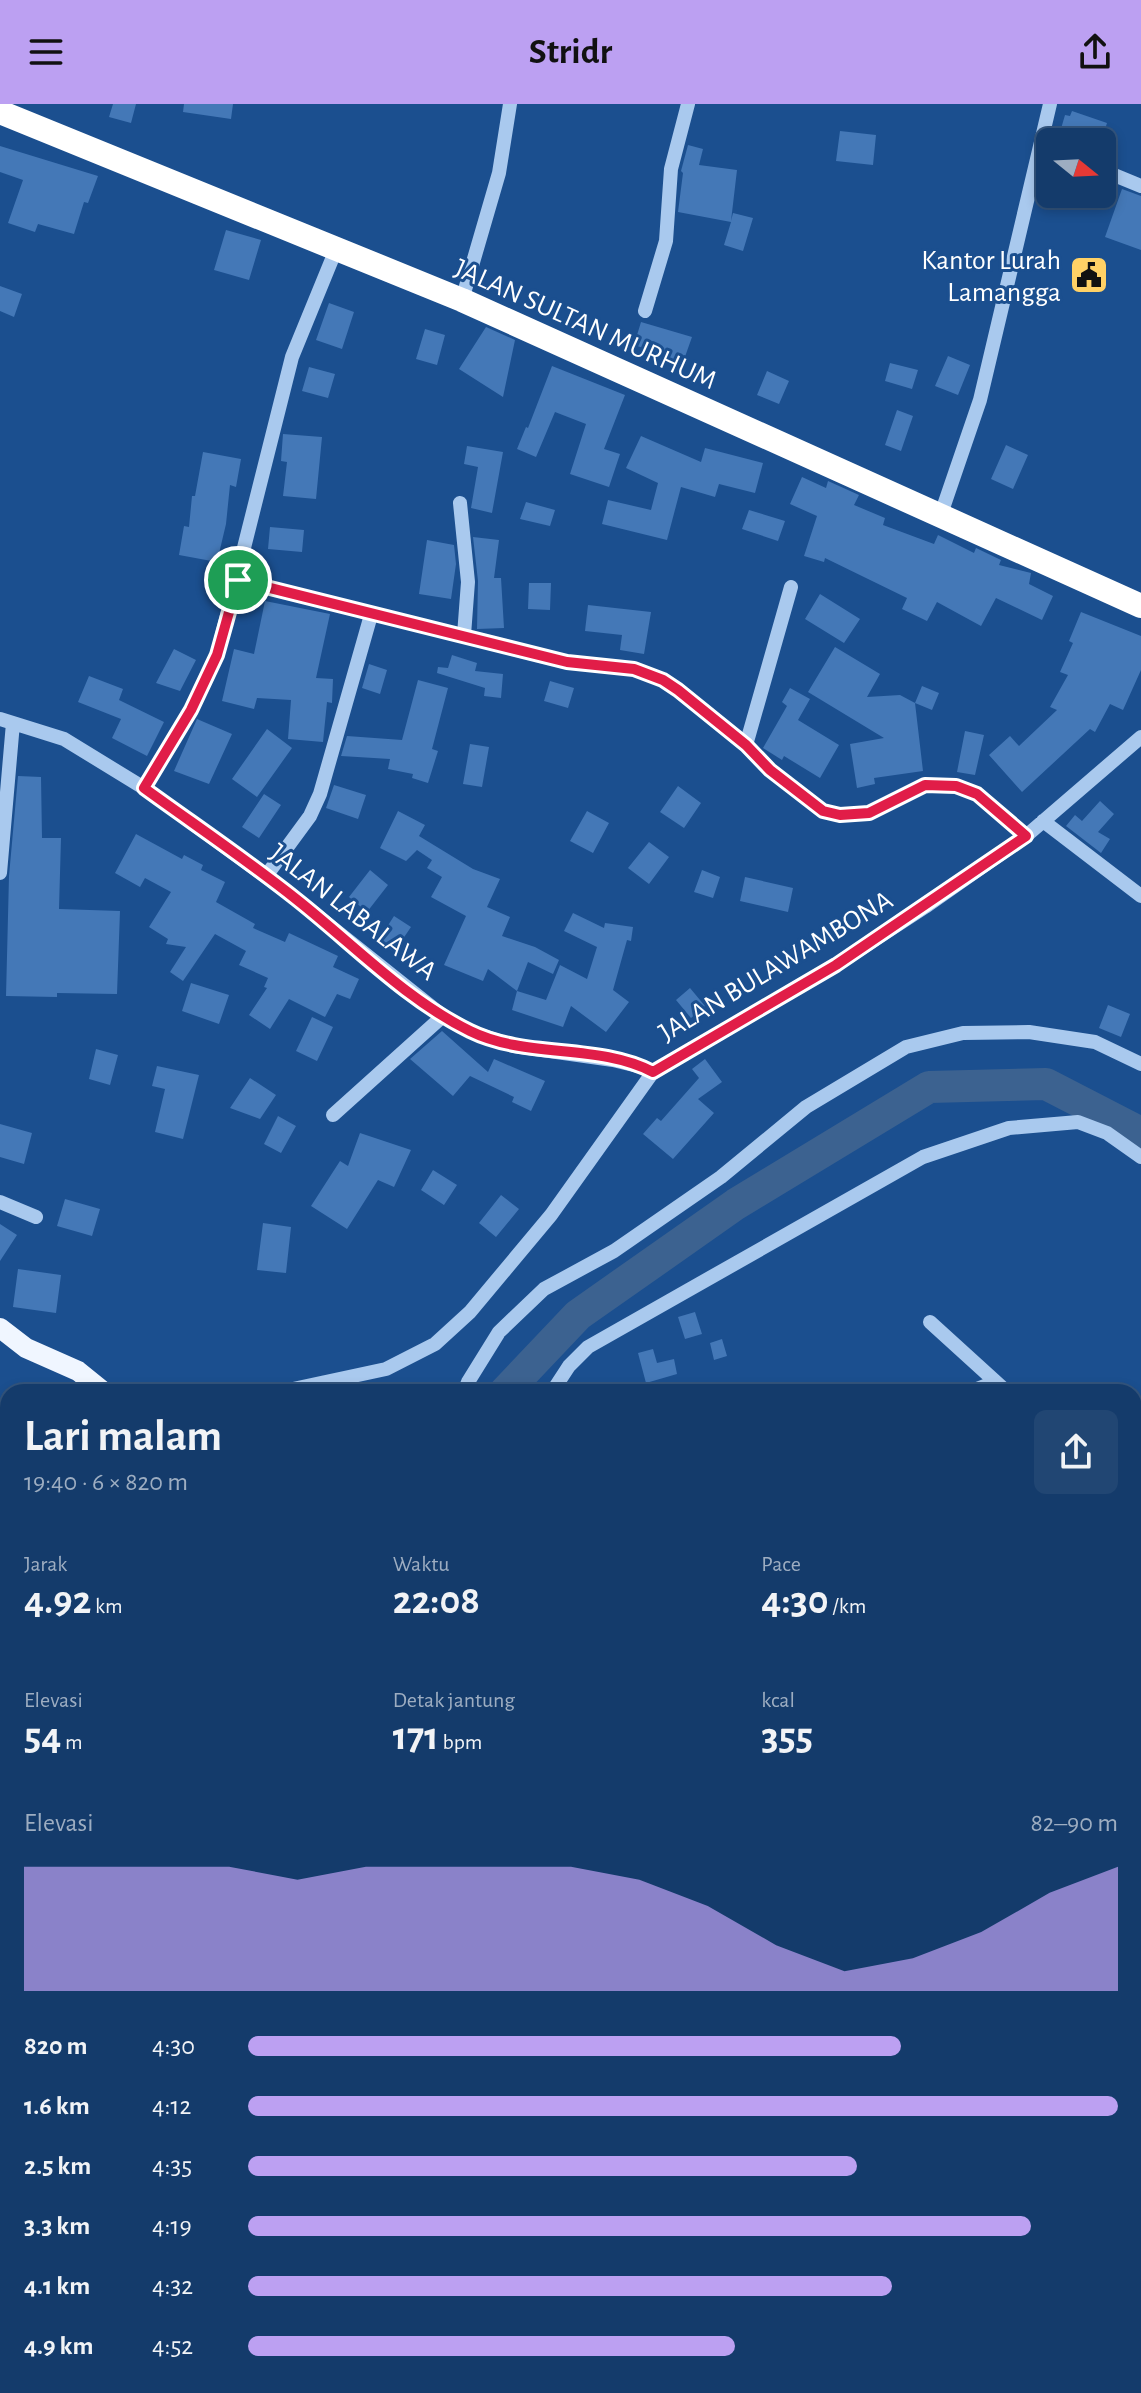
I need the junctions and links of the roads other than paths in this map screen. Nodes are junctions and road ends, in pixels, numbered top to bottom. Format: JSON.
{"nodes":[{"id":1,"x":510,"y":104,"type":"edge"},
{"id":2,"x":688,"y":104,"type":"edge"},
{"id":3,"x":1050,"y":104,"type":"edge"},
{"id":4,"x":0,"y":112,"type":"edge"},
{"id":5,"x":1047,"y":128,"type":"edge"},
{"id":6,"x":1116,"y":176,"type":"edge"},
{"id":7,"x":1036,"y":184,"type":"edge"},
{"id":8,"x":1141,"y":186,"type":"edge"},
{"id":9,"x":337,"y":247,"type":"junction"},
{"id":10,"x":462,"y":300,"type":"junction"},
{"id":11,"x":645,"y":311,"type":"dead end"},
{"id":12,"x":460,"y":503,"type":"dead end"},
{"id":13,"x":941,"y":514,"type":"junction"},
{"id":14,"x":238,"y":580,"type":"junction"},
{"id":15,"x":791,"y":587,"type":"dead end"},
{"id":16,"x":1141,"y":606,"type":"edge"},
{"id":17,"x":371,"y":615,"type":"junction"},
{"id":18,"x":464,"y":635,"type":"junction"},
{"id":19,"x":6,"y":721,"type":"edge"},
{"id":20,"x":1141,"y":737,"type":"edge"},
{"id":21,"x":746,"y":745,"type":"junction"},
{"id":22,"x":144,"y":788,"type":"junction"},
{"id":23,"x":1043,"y":821,"type":"junction"},
{"id":24,"x":1026,"y":836,"type":"junction"},
{"id":25,"x":0,"y":873,"type":"edge"},
{"id":26,"x":266,"y":876,"type":"junction"},
{"id":27,"x":1141,"y":896,"type":"edge"},
{"id":28,"x":443,"y":1016,"type":"junction"},
{"id":29,"x":1141,"y":1064,"type":"edge"},
{"id":30,"x":653,"y":1072,"type":"junction"},
{"id":31,"x":333,"y":1115,"type":"dead end"},
{"id":32,"x":1141,"y":1157,"type":"edge"},
{"id":33,"x":0,"y":1202,"type":"edge"},
{"id":34,"x":36,"y":1217,"type":"dead end"},
{"id":35,"x":930,"y":1322,"type":"dead end"},
{"id":36,"x":0,"y":1328,"type":"edge"},
{"id":37,"x":94,"y":1384,"type":"edge"},
{"id":38,"x":316,"y":1384,"type":"edge"},
{"id":39,"x":467,"y":1384,"type":"edge"},
{"id":40,"x":557,"y":1384,"type":"edge"},
{"id":41,"x":998,"y":1384,"type":"edge"}],
"edges":[{"from":1,"to":10,"type":"street"},
{"from":2,"to":11,"type":"street"},
{"from":3,"to":5,"type":"street"},
{"from":4,"to":9,"type":"highway","name":"JALAN SULTAN MURHUM"},
{"from":6,"to":8,"type":"street"},
{"from":7,"to":13,"type":"street"},
{"from":9,"to":10,"type":"highway","name":"JALAN SULTAN MURHUM"},
{"from":9,"to":14,"type":"street"},
{"from":10,"to":13,"type":"highway","name":"JALAN SULTAN MURHUM"},
{"from":12,"to":18,"type":"street"},
{"from":13,"to":16,"type":"highway","name":"JALAN SULTAN MURHUM"},
{"from":14,"to":17,"type":"street"},
{"from":14,"to":22,"type":"street"},
{"from":15,"to":21,"type":"street"},
{"from":17,"to":18,"type":"street"},
{"from":17,"to":26,"type":"street"},
{"from":18,"to":21,"type":"street"},
{"from":19,"to":22,"type":"street","name":"JALAN LABALAWA"},
{"from":19,"to":25,"type":"street"},
{"from":20,"to":23,"type":"street","name":"JALAN BULAWAMBONA"},
{"from":21,"to":24,"type":"street"},
{"from":22,"to":26,"type":"street","name":"JALAN LABALAWA"},
{"from":23,"to":24,"type":"street","name":"JALAN BULAWAMBONA"},
{"from":23,"to":27,"type":"street"},
{"from":24,"to":30,"type":"street","name":"JALAN BULAWAMBONA"},
{"from":26,"to":28,"type":"street","name":"JALAN LABALAWA"},
{"from":28,"to":30,"type":"street","name":"JALAN LABALAWA"},
{"from":28,"to":31,"type":"street"},
{"from":29,"to":39,"type":"street"},
{"from":30,"to":38,"type":"street","name":"JALAN BULAWAMBONA"},
{"from":32,"to":40,"type":"street"},
{"from":33,"to":34,"type":"street"},
{"from":35,"to":41,"type":"street"},
{"from":36,"to":37,"type":"main road"}]}
